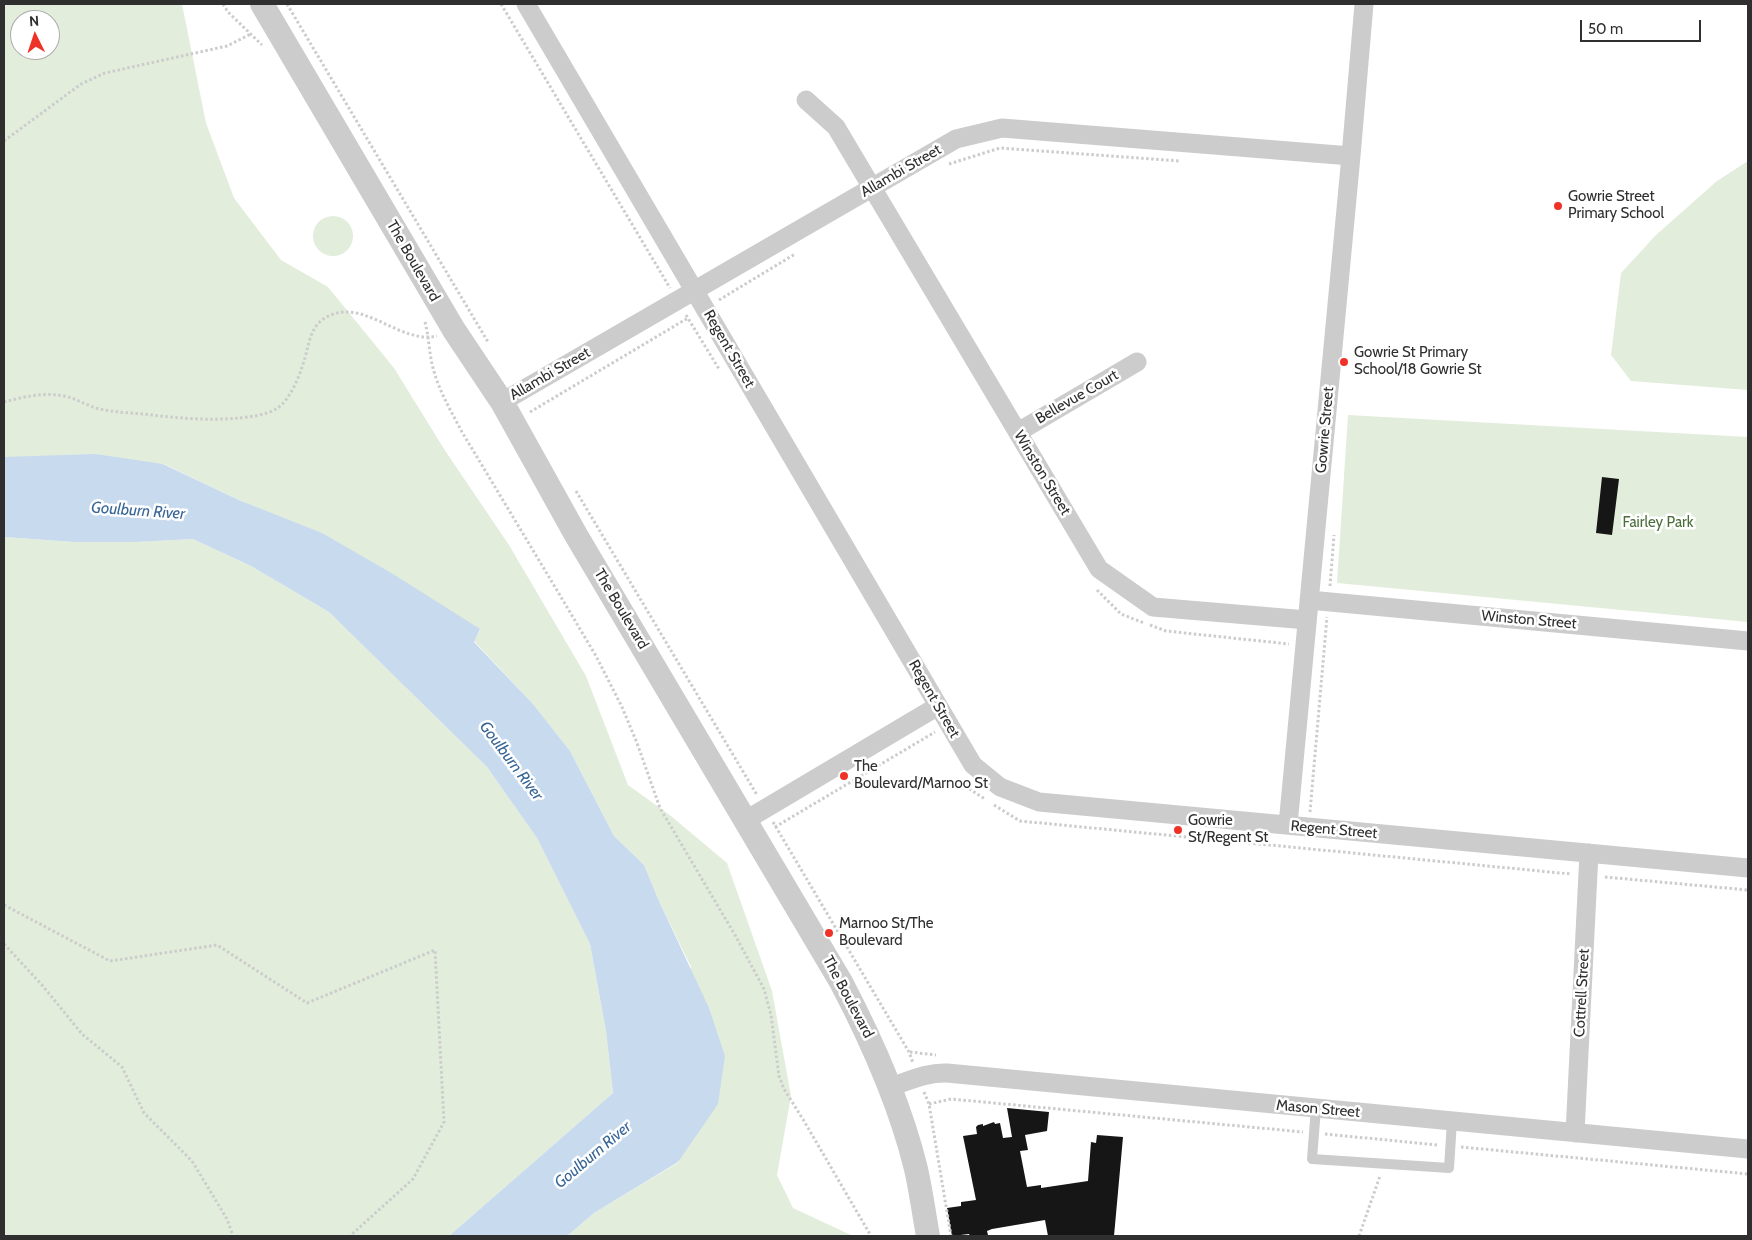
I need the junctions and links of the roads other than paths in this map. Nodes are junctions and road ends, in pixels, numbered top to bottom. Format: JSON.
{"nodes":[{"id":1,"x":526,"y":4,"type":"edge"},
{"id":2,"x":1364,"y":4,"type":"edge"},
{"id":3,"x":268,"y":13,"type":"edge"},
{"id":4,"x":806,"y":100,"type":"dead end"},
{"id":5,"x":1351,"y":156,"type":"junction"},
{"id":6,"x":872,"y":188,"type":"junction"},
{"id":7,"x":701,"y":287,"type":"junction"},
{"id":8,"x":1137,"y":362,"type":"dead end"},
{"id":9,"x":502,"y":402,"type":"junction"},
{"id":10,"x":1018,"y":432,"type":"junction"},
{"id":11,"x":1309,"y":600,"type":"junction"},
{"id":12,"x":1307,"y":620,"type":"junction"},
{"id":13,"x":1748,"y":641,"type":"edge"},
{"id":14,"x":931,"y":710,"type":"junction"},
{"id":15,"x":1288,"y":818,"type":"junction"},
{"id":16,"x":746,"y":820,"type":"junction"},
{"id":17,"x":1589,"y":853,"type":"junction"},
{"id":18,"x":1748,"y":868,"type":"edge"},
{"id":19,"x":890,"y":1088,"type":"junction"},
{"id":20,"x":1316,"y":1108,"type":"junction"},
{"id":21,"x":1452,"y":1121,"type":"junction"},
{"id":22,"x":1575,"y":1133,"type":"junction"},
{"id":23,"x":1748,"y":1149,"type":"edge"},
{"id":24,"x":928,"y":1236,"type":"edge"}],
"edges":[{"from":1,"to":7,"type":"street","name":"Regent Street"},
{"from":2,"to":5,"type":"street","name":"Gowrie Street"},
{"from":3,"to":9,"type":"street","name":"The Boulevard"},
{"from":4,"to":6,"type":"street","name":"Winston Street"},
{"from":5,"to":6,"type":"street","name":"Allambi Street"},
{"from":5,"to":11,"type":"street","name":"Gowrie Street"},
{"from":6,"to":7,"type":"street","name":"Allambi Street"},
{"from":6,"to":10,"type":"street","name":"Winston Street"},
{"from":7,"to":9,"type":"street","name":"Allambi Street"},
{"from":7,"to":14,"type":"street","name":"Regent Street"},
{"from":8,"to":10,"type":"street","name":"Bellevue Court"},
{"from":9,"to":16,"type":"street","name":"The Boulevard"},
{"from":10,"to":12,"type":"street","name":"Winston Street"},
{"from":11,"to":12,"type":"street","name":"Gowrie Street"},
{"from":11,"to":13,"type":"street","name":"Winston Street"},
{"from":12,"to":15,"type":"street","name":"Gowrie Street"},
{"from":14,"to":15,"type":"street","name":"Regent Street"},
{"from":14,"to":16,"type":"street"},
{"from":15,"to":17,"type":"street","name":"Regent Street"},
{"from":16,"to":19,"type":"street","name":"The Boulevard"},
{"from":17,"to":18,"type":"street","name":"Regent Street"},
{"from":17,"to":22,"type":"street","name":"Cottrell Street"},
{"from":19,"to":20,"type":"street","name":"Mason Street"},
{"from":19,"to":24,"type":"street","name":"The Boulevard"},
{"from":20,"to":21,"type":"street","name":"Mason Street"},
{"from":20,"to":21,"type":"lane"},
{"from":21,"to":22,"type":"street","name":"Mason Street"},
{"from":22,"to":23,"type":"street","name":"Mason Street"}]}
